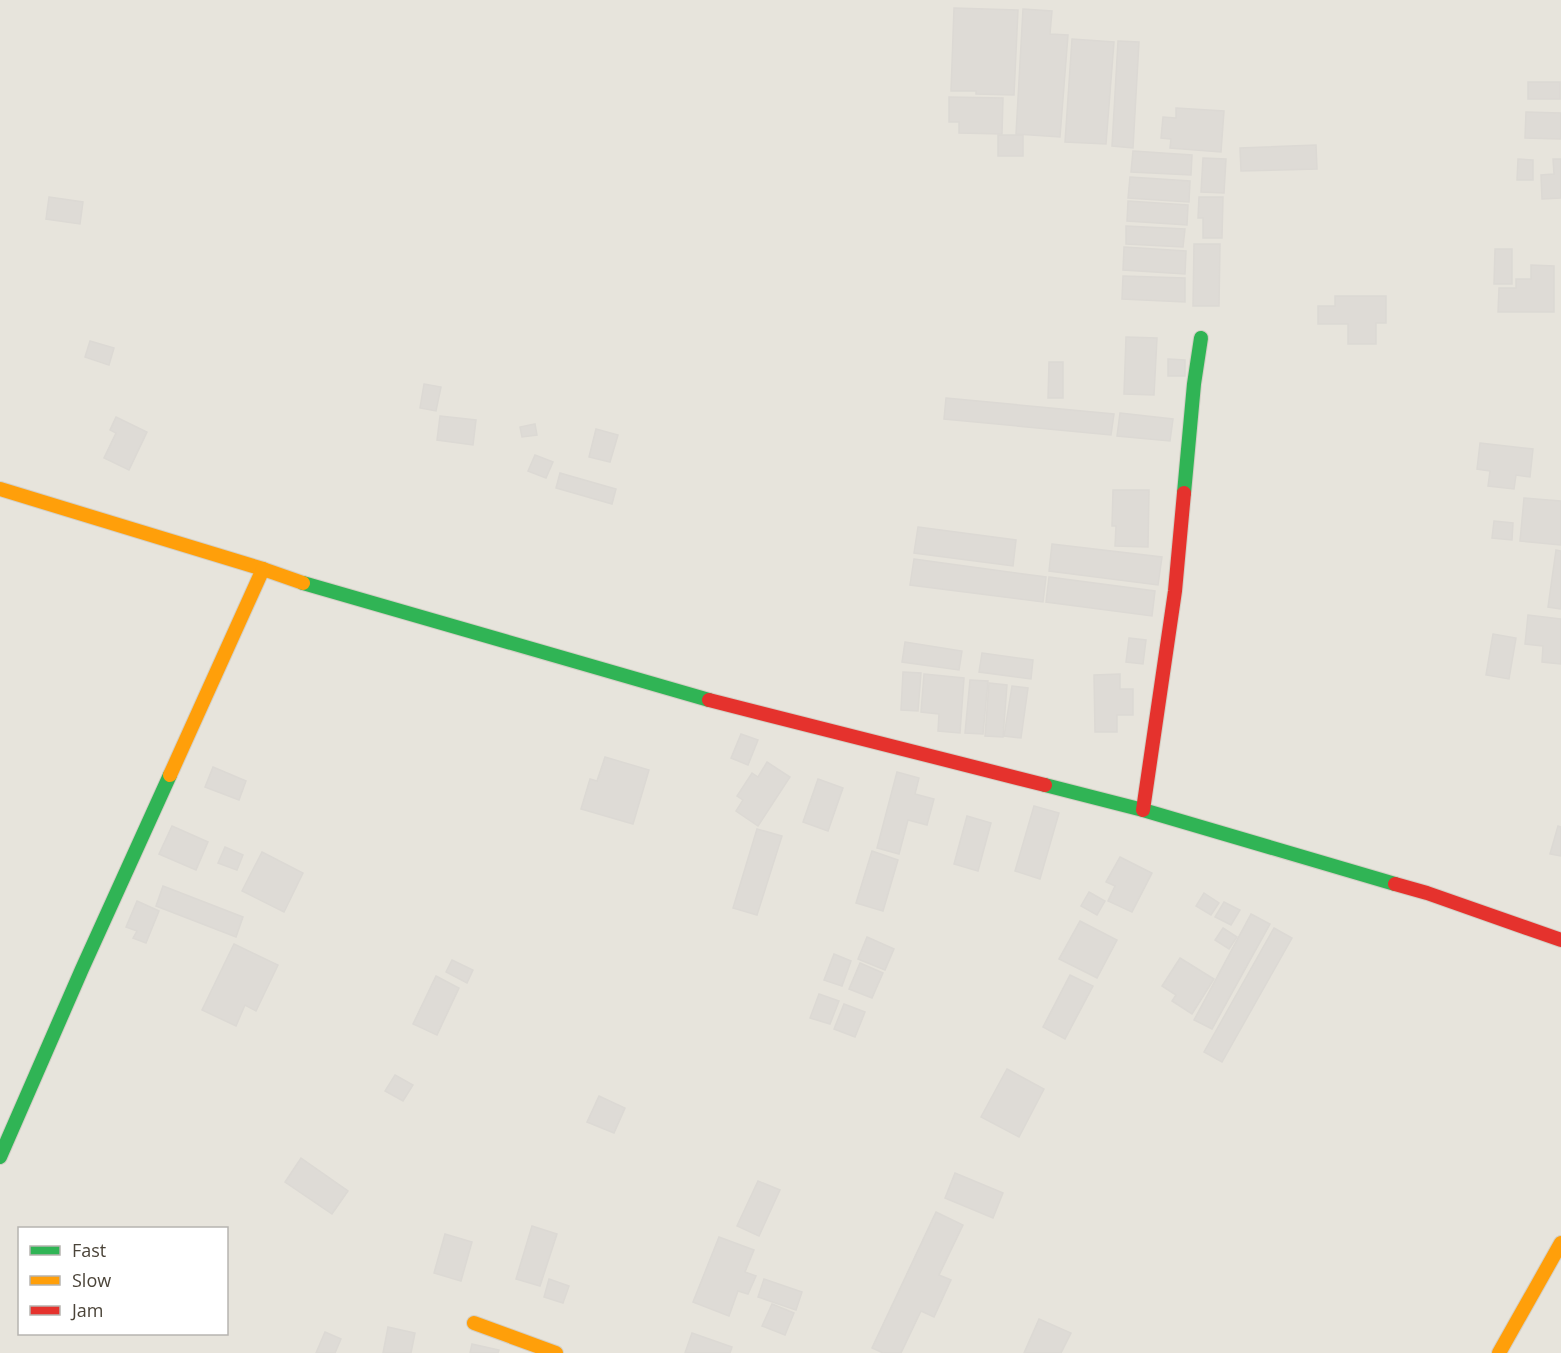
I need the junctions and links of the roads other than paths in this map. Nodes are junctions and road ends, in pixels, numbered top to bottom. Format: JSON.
{"nodes":[{"id":1,"x":1201,"y":339,"type":"dead end"},
{"id":2,"x":0,"y":489,"type":"edge"},
{"id":3,"x":262,"y":568,"type":"junction"},
{"id":4,"x":1143,"y":810,"type":"junction"},
{"id":5,"x":1561,"y":940,"type":"edge"},
{"id":6,"x":0,"y":1157,"type":"edge"},
{"id":7,"x":1561,"y":1243,"type":"edge"},
{"id":8,"x":474,"y":1323,"type":"dead end"},
{"id":9,"x":556,"y":1353,"type":"edge"},
{"id":10,"x":1499,"y":1353,"type":"edge"}],
"edges":[{"from":1,"to":4,"type":"street"},
{"from":2,"to":3,"type":"street"},
{"from":3,"to":4,"type":"street"},
{"from":3,"to":6,"type":"street"},
{"from":4,"to":5,"type":"street"},
{"from":7,"to":10,"type":"street"},
{"from":8,"to":9,"type":"street"}]}
